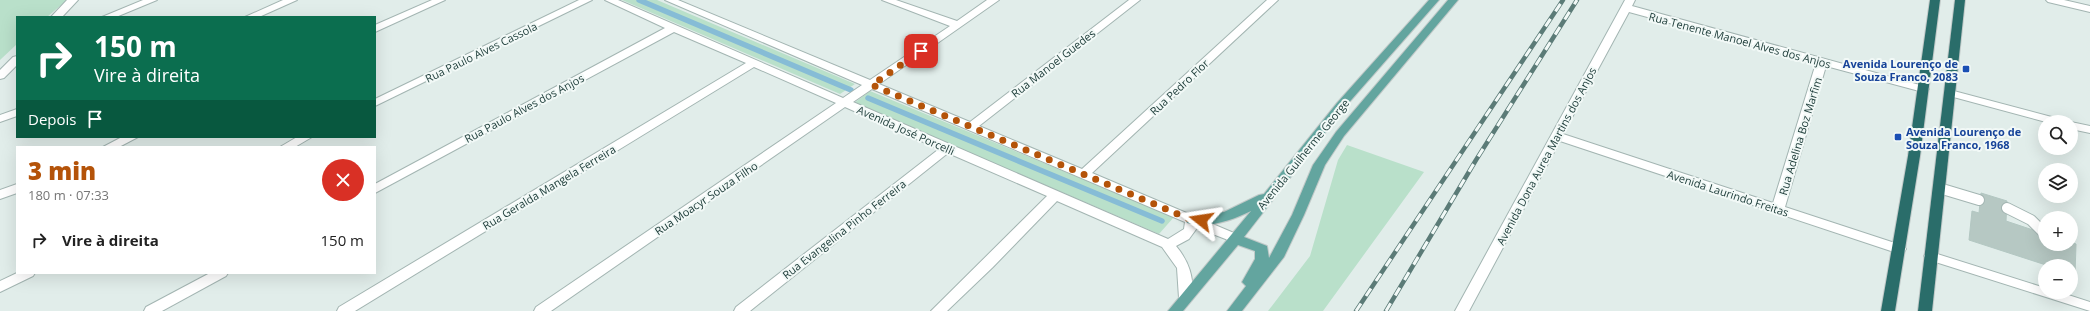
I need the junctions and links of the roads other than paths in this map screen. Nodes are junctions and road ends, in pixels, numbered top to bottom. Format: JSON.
{"nodes":[{"id":1,"x":73,"y":0,"type":"edge"},
{"id":2,"x":152,"y":0,"type":"edge"},
{"id":3,"x":292,"y":0,"type":"edge"},
{"id":4,"x":440,"y":0,"type":"edge"},
{"id":5,"x":587,"y":0,"type":"edge"},
{"id":6,"x":610,"y":0,"type":"edge"},
{"id":7,"x":670,"y":0,"type":"edge"},
{"id":8,"x":887,"y":0,"type":"edge"},
{"id":9,"x":994,"y":0,"type":"edge"},
{"id":10,"x":1135,"y":0,"type":"edge"},
{"id":11,"x":1273,"y":0,"type":"edge"},
{"id":12,"x":1434,"y":0,"type":"edge"},
{"id":13,"x":1453,"y":0,"type":"edge"},
{"id":14,"x":1935,"y":0,"type":"edge"},
{"id":15,"x":1960,"y":0,"type":"edge"},
{"id":16,"x":2051,"y":0,"type":"edge"},
{"id":17,"x":1628,"y":4,"type":"edge"},
{"id":18,"x":2090,"y":9,"type":"edge"},
{"id":19,"x":57,"y":16,"type":"edge"},
{"id":20,"x":110,"y":16,"type":"edge"},
{"id":21,"x":252,"y":16,"type":"edge"},
{"id":22,"x":958,"y":25,"type":"junction"},
{"id":23,"x":673,"y":28,"type":"junction"},
{"id":24,"x":376,"y":29,"type":"edge"},
{"id":25,"x":16,"y":60,"type":"edge"},
{"id":26,"x":1822,"y":62,"type":"junction"},
{"id":27,"x":754,"y":63,"type":"junction"},
{"id":28,"x":0,"y":76,"type":"edge"},
{"id":29,"x":872,"y":85,"type":"junction"},
{"id":30,"x":1923,"y":89,"type":"junction"},
{"id":31,"x":1950,"y":93,"type":"junction"},
{"id":32,"x":376,"y":103,"type":"edge"},
{"id":33,"x":845,"y":103,"type":"junction"},
{"id":34,"x":16,"y":112,"type":"edge"},
{"id":35,"x":2038,"y":116,"type":"edge"},
{"id":36,"x":0,"y":119,"type":"edge"},
{"id":37,"x":971,"y":127,"type":"junction"},
{"id":38,"x":2078,"y":127,"type":"edge"},
{"id":39,"x":2090,"y":130,"type":"edge"},
{"id":40,"x":1558,"y":136,"type":"junction"},
{"id":41,"x":130,"y":138,"type":"edge"},
{"id":42,"x":304,"y":138,"type":"edge"},
{"id":43,"x":111,"y":146,"type":"edge"},
{"id":44,"x":288,"y":146,"type":"edge"},
{"id":45,"x":947,"y":148,"type":"junction"},
{"id":46,"x":1084,"y":174,"type":"junction"},
{"id":47,"x":16,"y":188,"type":"edge"},
{"id":48,"x":376,"y":188,"type":"edge"},
{"id":49,"x":1939,"y":188,"type":"junction"},
{"id":50,"x":1271,"y":193,"type":"junction"},
{"id":51,"x":0,"y":195,"type":"edge"},
{"id":52,"x":1056,"y":195,"type":"junction"},
{"id":53,"x":1979,"y":200,"type":"dead end"},
{"id":54,"x":2007,"y":208,"type":"dead end"},
{"id":55,"x":1778,"y":209,"type":"junction"},
{"id":56,"x":1192,"y":220,"type":"junction"},
{"id":57,"x":2038,"y":227,"type":"edge"},
{"id":58,"x":1236,"y":238,"type":"junction"},
{"id":59,"x":1167,"y":244,"type":"junction"},
{"id":60,"x":1899,"y":249,"type":"junction"},
{"id":61,"x":1931,"y":256,"type":"junction"},
{"id":62,"x":26,"y":274,"type":"edge"},
{"id":63,"x":219,"y":274,"type":"edge"},
{"id":64,"x":0,"y":287,"type":"edge"},
{"id":65,"x":2038,"y":289,"type":"edge"},
{"id":66,"x":1186,"y":298,"type":"junction"},
{"id":67,"x":2067,"y":299,"type":"edge"},
{"id":68,"x":2090,"y":307,"type":"edge"},
{"id":69,"x":151,"y":311,"type":"edge"},
{"id":70,"x":344,"y":311,"type":"edge"},
{"id":71,"x":541,"y":311,"type":"edge"},
{"id":72,"x":741,"y":311,"type":"edge"},
{"id":73,"x":938,"y":311,"type":"edge"},
{"id":74,"x":1175,"y":311,"type":"edge"},
{"id":75,"x":1233,"y":311,"type":"edge"},
{"id":76,"x":1462,"y":311,"type":"edge"},
{"id":77,"x":1888,"y":311,"type":"edge"},
{"id":78,"x":1924,"y":311,"type":"edge"}],
"edges":[{"from":1,"to":19,"type":"street"},
{"from":2,"to":20,"type":"street"},
{"from":3,"to":21,"type":"street"},
{"from":4,"to":24,"type":"street"},
{"from":5,"to":32,"type":"street","name":"Rua Paulo Alves Cassola"},
{"from":6,"to":23,"type":"street","name":"Avenida José Porcelli"},
{"from":7,"to":29,"type":"street"},
{"from":8,"to":22,"type":"street"},
{"from":9,"to":22,"type":"street","name":"Rua Moacyr Souza Filho"},
{"from":10,"to":37,"type":"street","name":"Rua Manoel Guedes"},
{"from":11,"to":46,"type":"street","name":"Rua Pedro Flor"},
{"from":12,"to":50,"type":"main road","name":"Avenida Guilherme George"},
{"from":13,"to":75,"type":"main road","name":"Avenida Guilherme George"},
{"from":14,"to":30,"type":"highway"},
{"from":15,"to":31,"type":"highway"},
{"from":16,"to":18,"type":"street"},
{"from":17,"to":26,"type":"street","name":"Rua Tenente Manoel Alves dos Anjos"},
{"from":17,"to":40,"type":"street","name":"Avenida Dona Aurea Martins dos Anjos"},
{"from":22,"to":29,"type":"street","name":"Rua Moacyr Souza Filho"},
{"from":23,"to":27,"type":"street","name":"Avenida José Porcelli"},
{"from":23,"to":48,"type":"street","name":"Rua Paulo Alves dos Anjos"},
{"from":25,"to":28,"type":"street"},
{"from":26,"to":30,"type":"street","name":"Rua Tenente Manoel Alves dos Anjos"},
{"from":26,"to":55,"type":"street","name":"Rua Adelina Boz Marfim"},
{"from":27,"to":33,"type":"street","name":"Avenida José Porcelli"},
{"from":27,"to":70,"type":"street","name":"Rua Geralda Mangela Ferreira"},
{"from":29,"to":33,"type":"street","name":"Rua Moacyr Souza Filho"},
{"from":29,"to":37,"type":"street"},
{"from":30,"to":60,"type":"highway"},
{"from":31,"to":35,"type":"street"},
{"from":31,"to":49,"type":"highway"},
{"from":33,"to":45,"type":"street","name":"Avenida José Porcelli"},
{"from":33,"to":71,"type":"street","name":"Rua Moacyr Souza Filho"},
{"from":34,"to":36,"type":"street"},
{"from":37,"to":46,"type":"street"},
{"from":38,"to":39,"type":"street"},
{"from":40,"to":55,"type":"street","name":"Avenida Laurindo Freitas"},
{"from":40,"to":76,"type":"street","name":"Avenida Dona Aurea Martins dos Anjos"},
{"from":41,"to":43,"type":"street"},
{"from":42,"to":44,"type":"street"},
{"from":45,"to":52,"type":"street","name":"Avenida José Porcelli"},
{"from":45,"to":72,"type":"street","name":"Rua Evangelina Pinho Ferreira"},
{"from":46,"to":56,"type":"street"},
{"from":47,"to":51,"type":"street"},
{"from":49,"to":53,"type":"lane"},
{"from":49,"to":61,"type":"highway"},
{"from":50,"to":56,"type":"main road"},
{"from":50,"to":58,"type":"main road","name":"Avenida Guilherme George"},
{"from":52,"to":59,"type":"street","name":"Avenida José Porcelli"},
{"from":52,"to":73,"type":"street"},
{"from":54,"to":57,"type":"lane"},
{"from":55,"to":60,"type":"street","name":"Avenida Laurindo Freitas"},
{"from":56,"to":58,"type":"street"},
{"from":56,"to":59,"type":"street"},
{"from":58,"to":66,"type":"main road","name":"Avenida Guilherme George"},
{"from":58,"to":75,"type":"main road"},
{"from":59,"to":66,"type":"street"},
{"from":60,"to":77,"type":"highway"},
{"from":61,"to":65,"type":"street"},
{"from":61,"to":78,"type":"highway"},
{"from":62,"to":64,"type":"street"},
{"from":63,"to":69,"type":"street"},
{"from":66,"to":74,"type":"main road","name":"Avenida Guilherme George"},
{"from":67,"to":68,"type":"street"}]}
